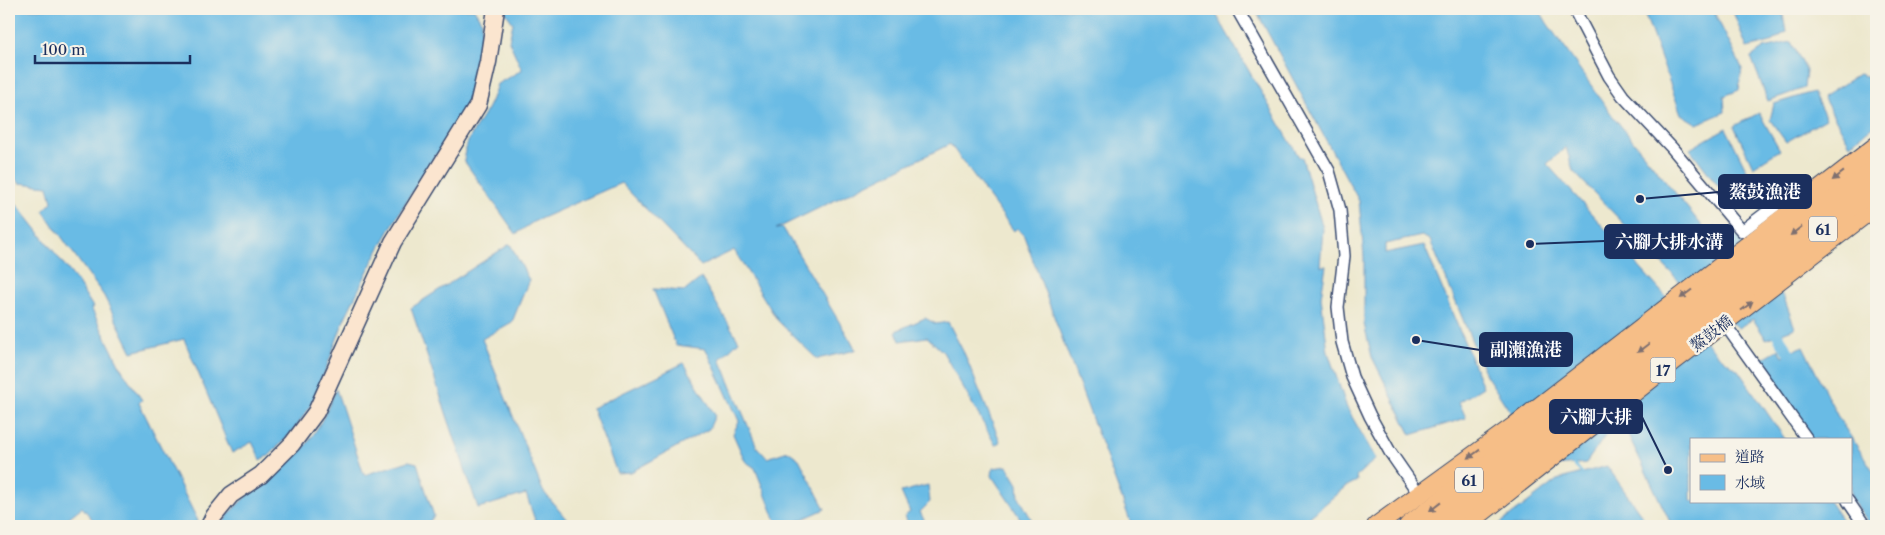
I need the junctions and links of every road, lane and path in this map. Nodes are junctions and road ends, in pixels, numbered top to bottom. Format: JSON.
{"nodes":[{"id":1,"x":496,"y":9,"type":"edge"},
{"id":2,"x":1238,"y":9,"type":"edge"},
{"id":3,"x":1574,"y":9,"type":"edge"},
{"id":4,"x":1876,"y":146,"type":"edge"},
{"id":5,"x":1876,"y":169,"type":"edge"},
{"id":6,"x":1876,"y":188,"type":"edge"},
{"id":7,"x":1775,"y":206,"type":"dead end"},
{"id":8,"x":1876,"y":206,"type":"edge"},
{"id":9,"x":1768,"y":261,"type":"junction"},
{"id":10,"x":1724,"y":323,"type":"junction"},
{"id":11,"x":1806,"y":438,"type":"edge"},
{"id":12,"x":1531,"y":443,"type":"junction"},
{"id":13,"x":1419,"y":494,"type":"junction"},
{"id":14,"x":1849,"y":502,"type":"edge"},
{"id":15,"x":209,"y":526,"type":"edge"},
{"id":16,"x":1376,"y":526,"type":"edge"},
{"id":17,"x":1410,"y":526,"type":"edge"},
{"id":18,"x":1436,"y":526,"type":"edge"},
{"id":19,"x":1465,"y":526,"type":"edge"},
{"id":20,"x":1865,"y":526,"type":"edge"}],
"edges":[{"from":1,"to":15,"type":"street"},
{"from":2,"to":13,"type":"street"},
{"from":3,"to":7,"type":"street"},
{"from":4,"to":9,"type":"main road","number":"17","one_way":true},
{"from":5,"to":9,"type":"highway","number":"61","one_way":true},
{"from":6,"to":9,"type":"highway","number":"61"},
{"from":8,"to":9,"type":"main road","number":"17"},
{"from":10,"to":9,"type":"main road","name":"鰲鼓橋","number":"17","one_way":true},
{"from":9,"to":12,"type":"highway","name":"鰲鼓橋","number":"61"},
{"from":10,"to":11,"type":"street"},
{"from":10,"to":12,"type":"main road","name":"鰲鼓橋","number":"17"},
{"from":12,"to":13,"type":"main road","number":"17","one_way":true},
{"from":12,"to":17,"type":"highway","number":"61","one_way":true},
{"from":12,"to":18,"type":"highway","number":"61"},
{"from":12,"to":19,"type":"main road","number":"17"},
{"from":13,"to":16,"type":"main road","number":"17"},
{"from":14,"to":20,"type":"street"}]}
